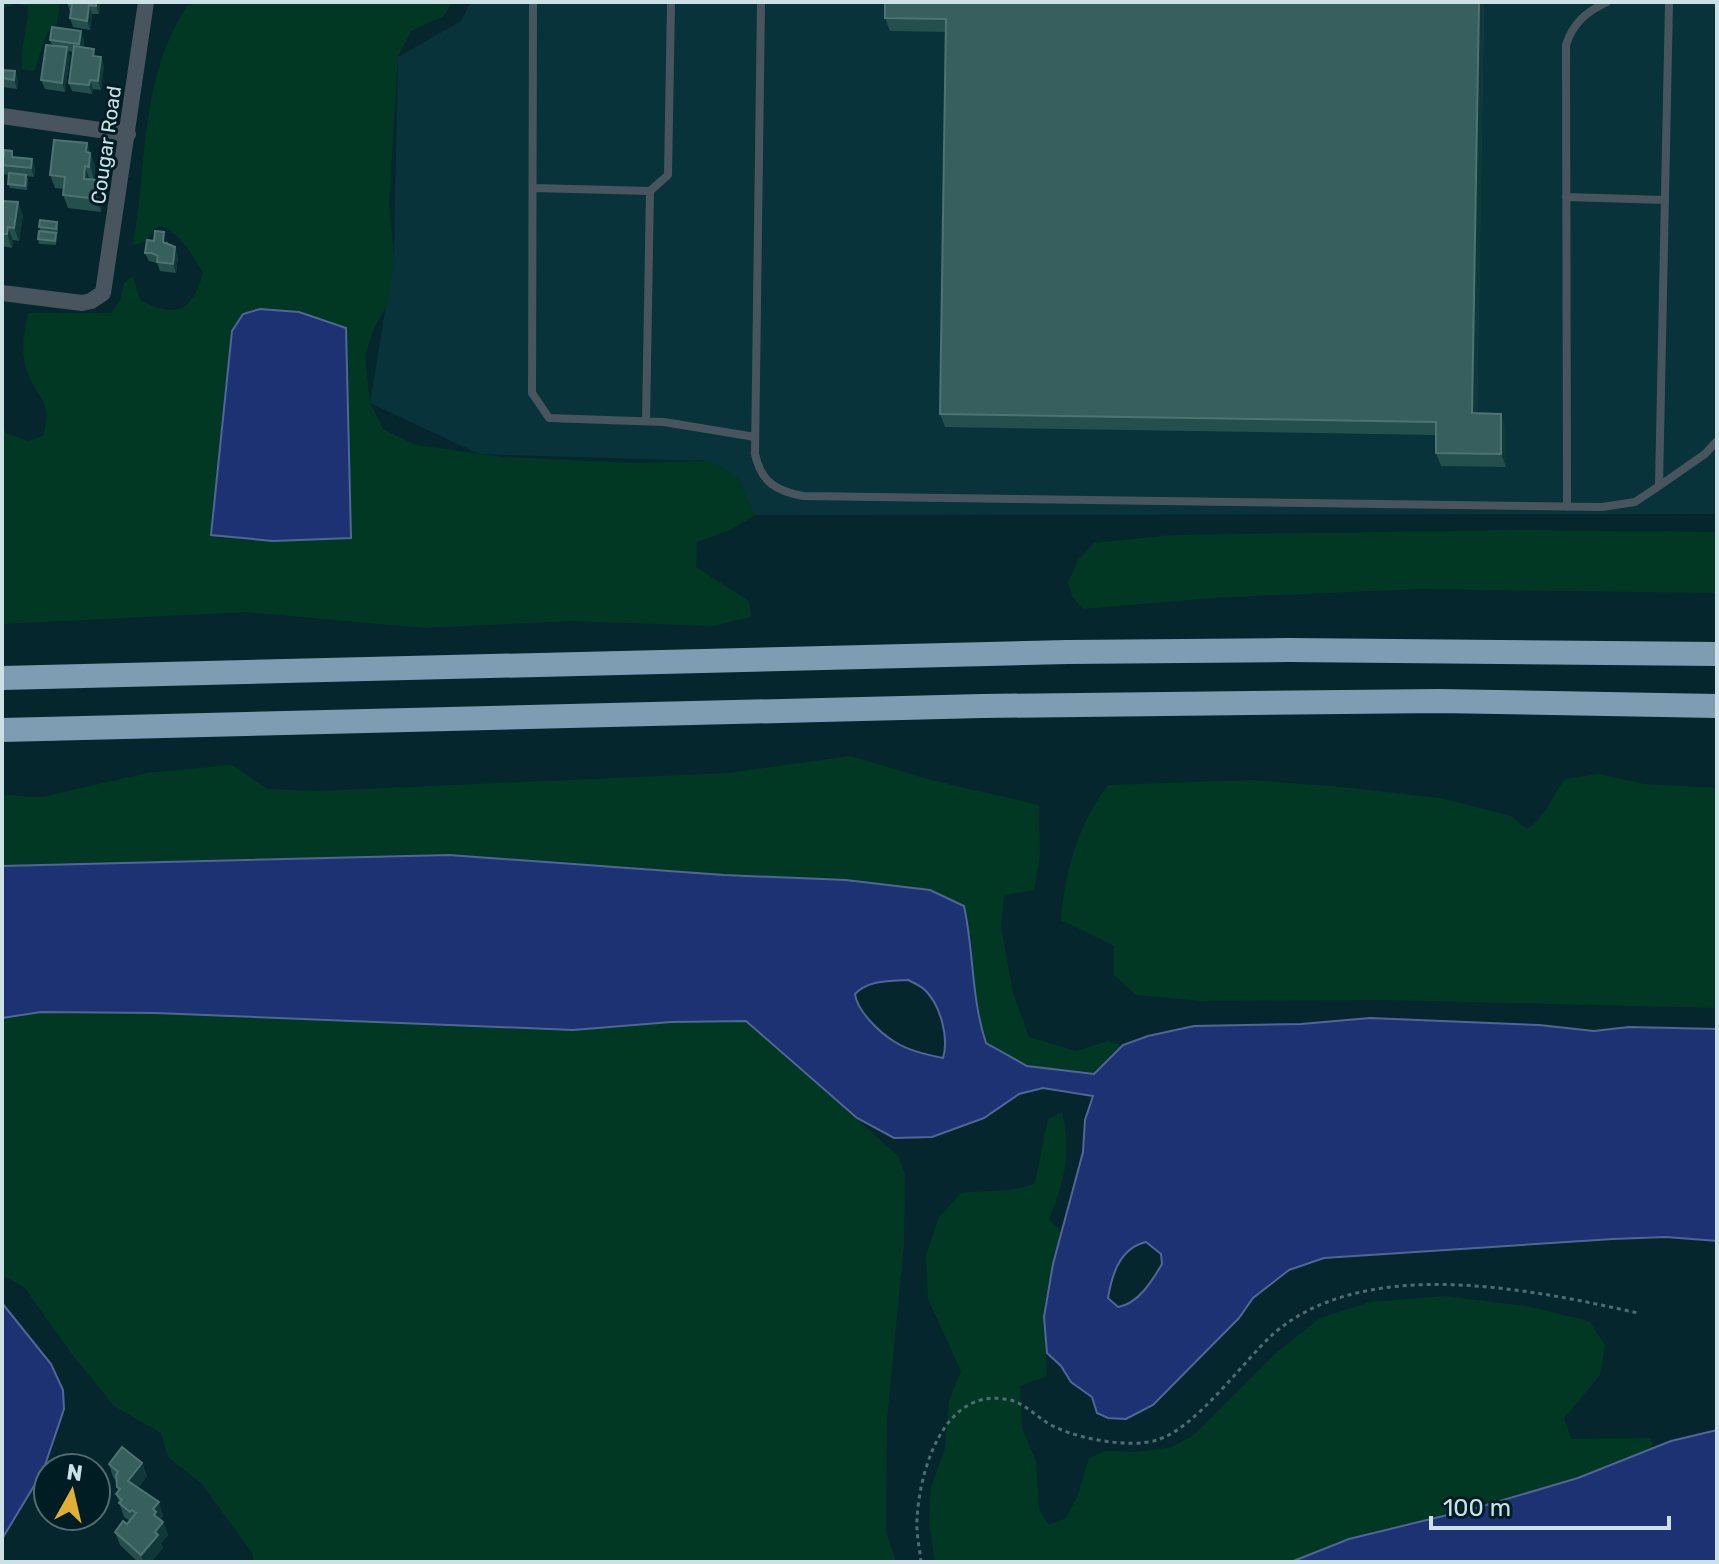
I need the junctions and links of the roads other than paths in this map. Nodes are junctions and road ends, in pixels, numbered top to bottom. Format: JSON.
{"nodes":[{"id":1,"x":146,"y":2,"type":"edge"},
{"id":2,"x":533,"y":2,"type":"edge"},
{"id":3,"x":671,"y":2,"type":"edge"},
{"id":4,"x":761,"y":2,"type":"edge"},
{"id":5,"x":1607,"y":2,"type":"edge"},
{"id":6,"x":1669,"y":2,"type":"edge"},
{"id":7,"x":2,"y":116,"type":"edge"},
{"id":8,"x":128,"y":134,"type":"junction"},
{"id":9,"x":533,"y":188,"type":"junction"},
{"id":10,"x":650,"y":191,"type":"junction"},
{"id":11,"x":1566,"y":197,"type":"junction"},
{"id":12,"x":1665,"y":200,"type":"junction"},
{"id":13,"x":2,"y":293,"type":"edge"},
{"id":14,"x":646,"y":421,"type":"junction"},
{"id":15,"x":755,"y":437,"type":"junction"},
{"id":16,"x":1717,"y":441,"type":"edge"},
{"id":17,"x":1659,"y":486,"type":"junction"},
{"id":18,"x":1567,"y":507,"type":"junction"},
{"id":19,"x":1717,"y":654,"type":"edge"},
{"id":20,"x":2,"y":678,"type":"edge"},
{"id":21,"x":1717,"y":706,"type":"edge"},
{"id":22,"x":2,"y":730,"type":"edge"}],
"edges":[{"from":1,"to":8,"type":"street","name":"Cougar Road"},
{"from":2,"to":9,"type":"lane"},
{"from":3,"to":10,"type":"lane"},
{"from":4,"to":15,"type":"lane"},
{"from":5,"to":11,"type":"lane"},
{"from":6,"to":12,"type":"lane"},
{"from":7,"to":8,"type":"street"},
{"from":8,"to":13,"type":"street","name":"Cougar Road"},
{"from":9,"to":10,"type":"lane"},
{"from":9,"to":14,"type":"lane"},
{"from":10,"to":14,"type":"lane"},
{"from":11,"to":12,"type":"lane"},
{"from":11,"to":18,"type":"lane"},
{"from":12,"to":17,"type":"lane"},
{"from":14,"to":15,"type":"lane"},
{"from":15,"to":18,"type":"lane"},
{"from":16,"to":17,"type":"lane"},
{"from":17,"to":18,"type":"lane"},
{"from":19,"to":20,"type":"highway"},
{"from":21,"to":22,"type":"highway"}]}
